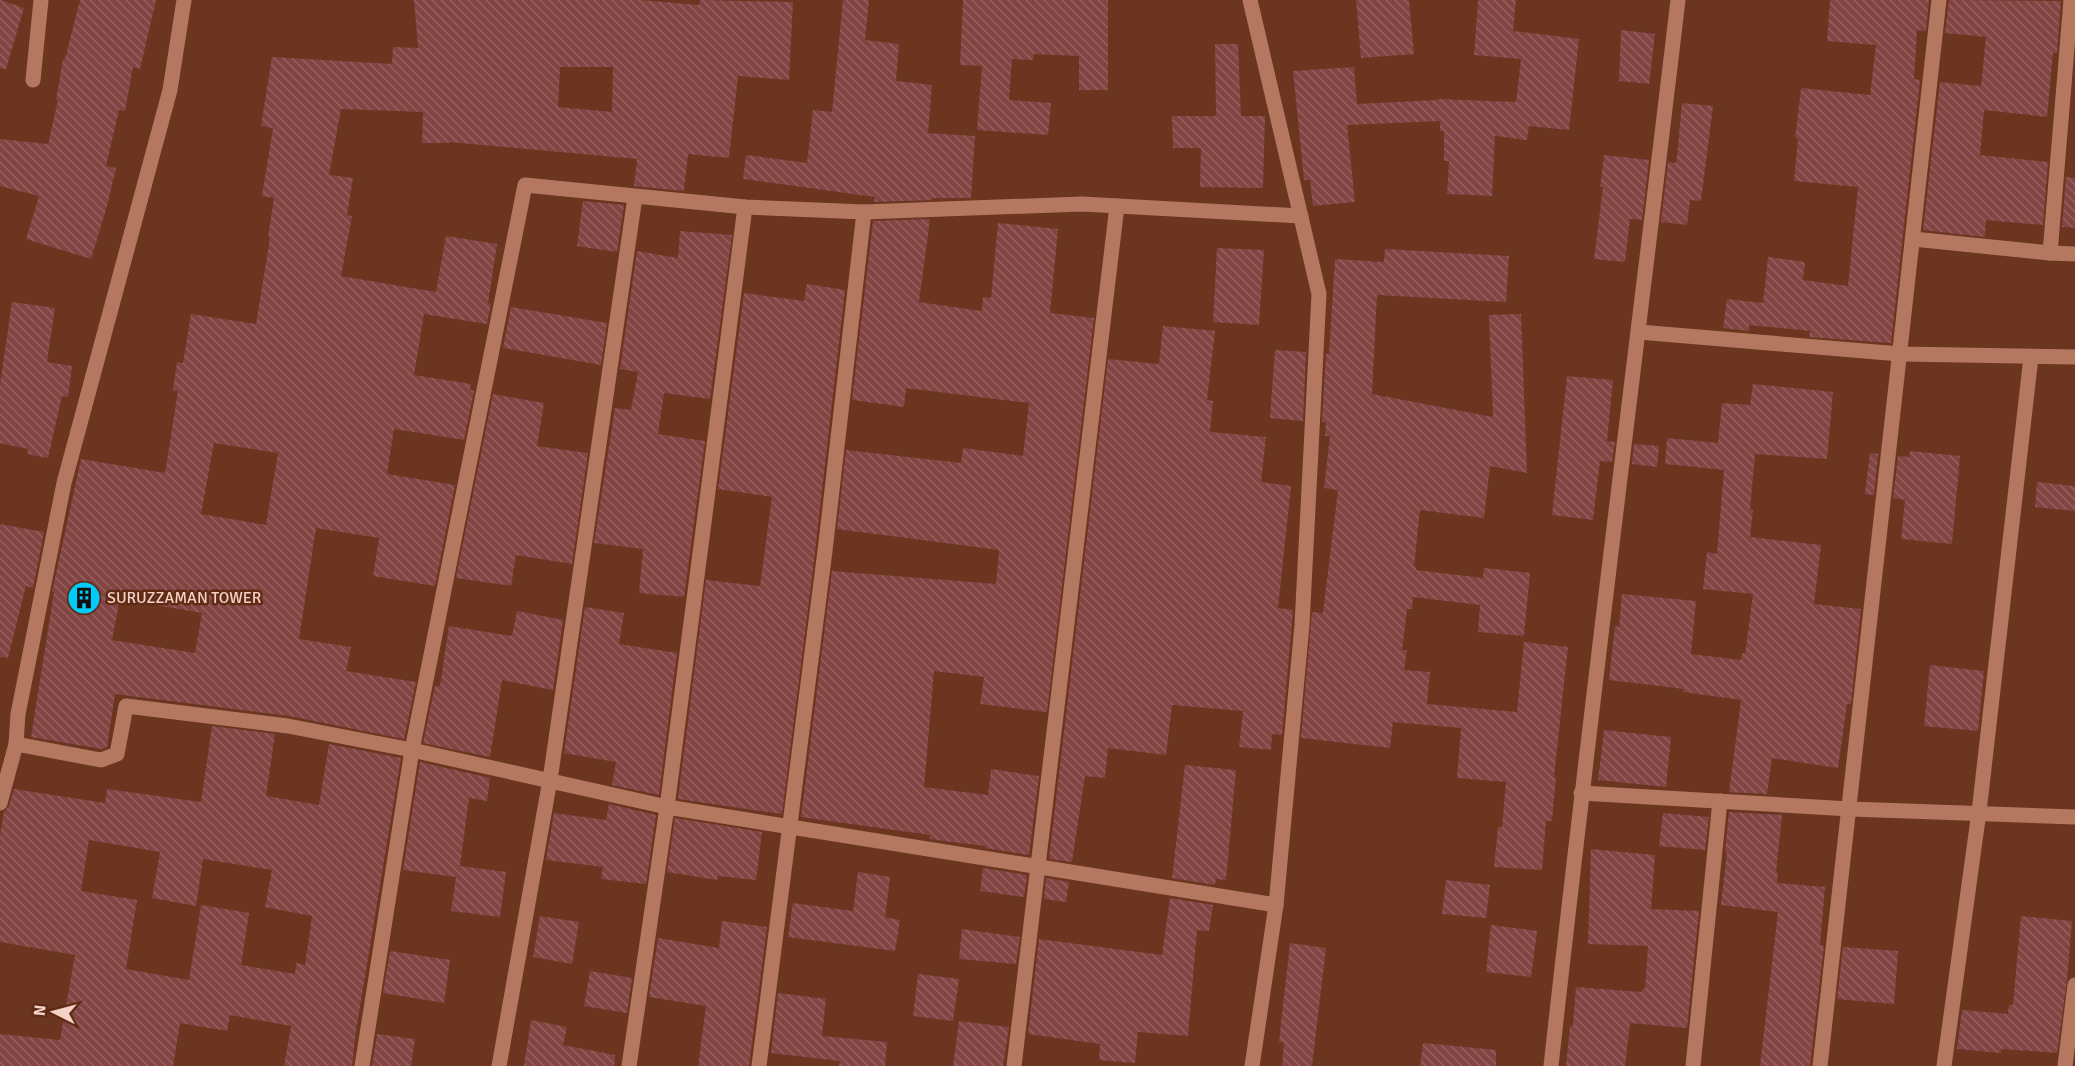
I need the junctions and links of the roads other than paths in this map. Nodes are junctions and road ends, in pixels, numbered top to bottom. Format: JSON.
{"nodes":[{"id":1,"x":40,"y":0,"type":"edge"},
{"id":2,"x":184,"y":0,"type":"edge"},
{"id":3,"x":1250,"y":0,"type":"edge"},
{"id":4,"x":1678,"y":0,"type":"edge"},
{"id":5,"x":1940,"y":0,"type":"edge"},
{"id":6,"x":2071,"y":0,"type":"edge"},
{"id":7,"x":33,"y":80,"type":"dead end"},
{"id":8,"x":635,"y":197,"type":"junction"},
{"id":9,"x":1117,"y":206,"type":"junction"},
{"id":10,"x":745,"y":207,"type":"junction"},
{"id":11,"x":864,"y":212,"type":"junction"},
{"id":12,"x":1301,"y":216,"type":"junction"},
{"id":13,"x":1913,"y":239,"type":"junction"},
{"id":14,"x":2050,"y":253,"type":"junction"},
{"id":15,"x":2075,"y":254,"type":"edge"},
{"id":16,"x":1639,"y":332,"type":"junction"},
{"id":17,"x":1900,"y":354,"type":"junction"},
{"id":18,"x":2031,"y":357,"type":"junction"},
{"id":19,"x":2075,"y":357,"type":"edge"},
{"id":20,"x":16,"y":744,"type":"junction"},
{"id":21,"x":412,"y":750,"type":"junction"},
{"id":22,"x":550,"y":780,"type":"junction"},
{"id":23,"x":1581,"y":793,"type":"junction"},
{"id":24,"x":1720,"y":801,"type":"junction"},
{"id":25,"x":0,"y":803,"type":"edge"},
{"id":26,"x":667,"y":807,"type":"junction"},
{"id":27,"x":1850,"y":809,"type":"junction"},
{"id":28,"x":1979,"y":812,"type":"junction"},
{"id":29,"x":2075,"y":817,"type":"edge"},
{"id":30,"x":791,"y":826,"type":"junction"},
{"id":31,"x":1038,"y":867,"type":"junction"},
{"id":32,"x":1276,"y":905,"type":"junction"},
{"id":33,"x":2075,"y":985,"type":"edge"},
{"id":34,"x":362,"y":1066,"type":"edge"},
{"id":35,"x":500,"y":1066,"type":"edge"},
{"id":36,"x":629,"y":1066,"type":"edge"},
{"id":37,"x":759,"y":1066,"type":"edge"},
{"id":38,"x":1014,"y":1066,"type":"edge"},
{"id":39,"x":1252,"y":1066,"type":"edge"},
{"id":40,"x":1551,"y":1066,"type":"edge"},
{"id":41,"x":1693,"y":1066,"type":"edge"},
{"id":42,"x":1820,"y":1066,"type":"edge"},
{"id":43,"x":1944,"y":1066,"type":"edge"},
{"id":44,"x":2065,"y":1066,"type":"edge"}],
"edges":[{"from":1,"to":7,"type":"street"},
{"from":2,"to":20,"type":"street"},
{"from":3,"to":12,"type":"street"},
{"from":4,"to":16,"type":"street"},
{"from":5,"to":13,"type":"street"},
{"from":6,"to":14,"type":"street"},
{"from":8,"to":10,"type":"street"},
{"from":8,"to":21,"type":"street"},
{"from":8,"to":22,"type":"street"},
{"from":9,"to":11,"type":"street"},
{"from":9,"to":12,"type":"street"},
{"from":9,"to":31,"type":"street"},
{"from":10,"to":11,"type":"street"},
{"from":10,"to":26,"type":"street"},
{"from":11,"to":30,"type":"street"},
{"from":12,"to":32,"type":"street"},
{"from":13,"to":14,"type":"street"},
{"from":13,"to":17,"type":"street"},
{"from":14,"to":15,"type":"street"},
{"from":16,"to":17,"type":"street"},
{"from":16,"to":23,"type":"street"},
{"from":17,"to":18,"type":"street"},
{"from":17,"to":27,"type":"street"},
{"from":18,"to":19,"type":"street"},
{"from":18,"to":28,"type":"street"},
{"from":20,"to":21,"type":"street"},
{"from":20,"to":25,"type":"street"},
{"from":21,"to":22,"type":"street"},
{"from":21,"to":34,"type":"street"},
{"from":22,"to":26,"type":"street"},
{"from":22,"to":35,"type":"street"},
{"from":23,"to":24,"type":"street"},
{"from":23,"to":40,"type":"street"},
{"from":24,"to":27,"type":"street"},
{"from":24,"to":41,"type":"street"},
{"from":26,"to":30,"type":"street"},
{"from":26,"to":36,"type":"street"},
{"from":27,"to":28,"type":"street"},
{"from":27,"to":42,"type":"street"},
{"from":28,"to":29,"type":"street"},
{"from":28,"to":43,"type":"street"},
{"from":30,"to":31,"type":"street"},
{"from":30,"to":37,"type":"street"},
{"from":31,"to":32,"type":"street"},
{"from":31,"to":38,"type":"street"},
{"from":32,"to":39,"type":"street"},
{"from":33,"to":44,"type":"street"}]}
